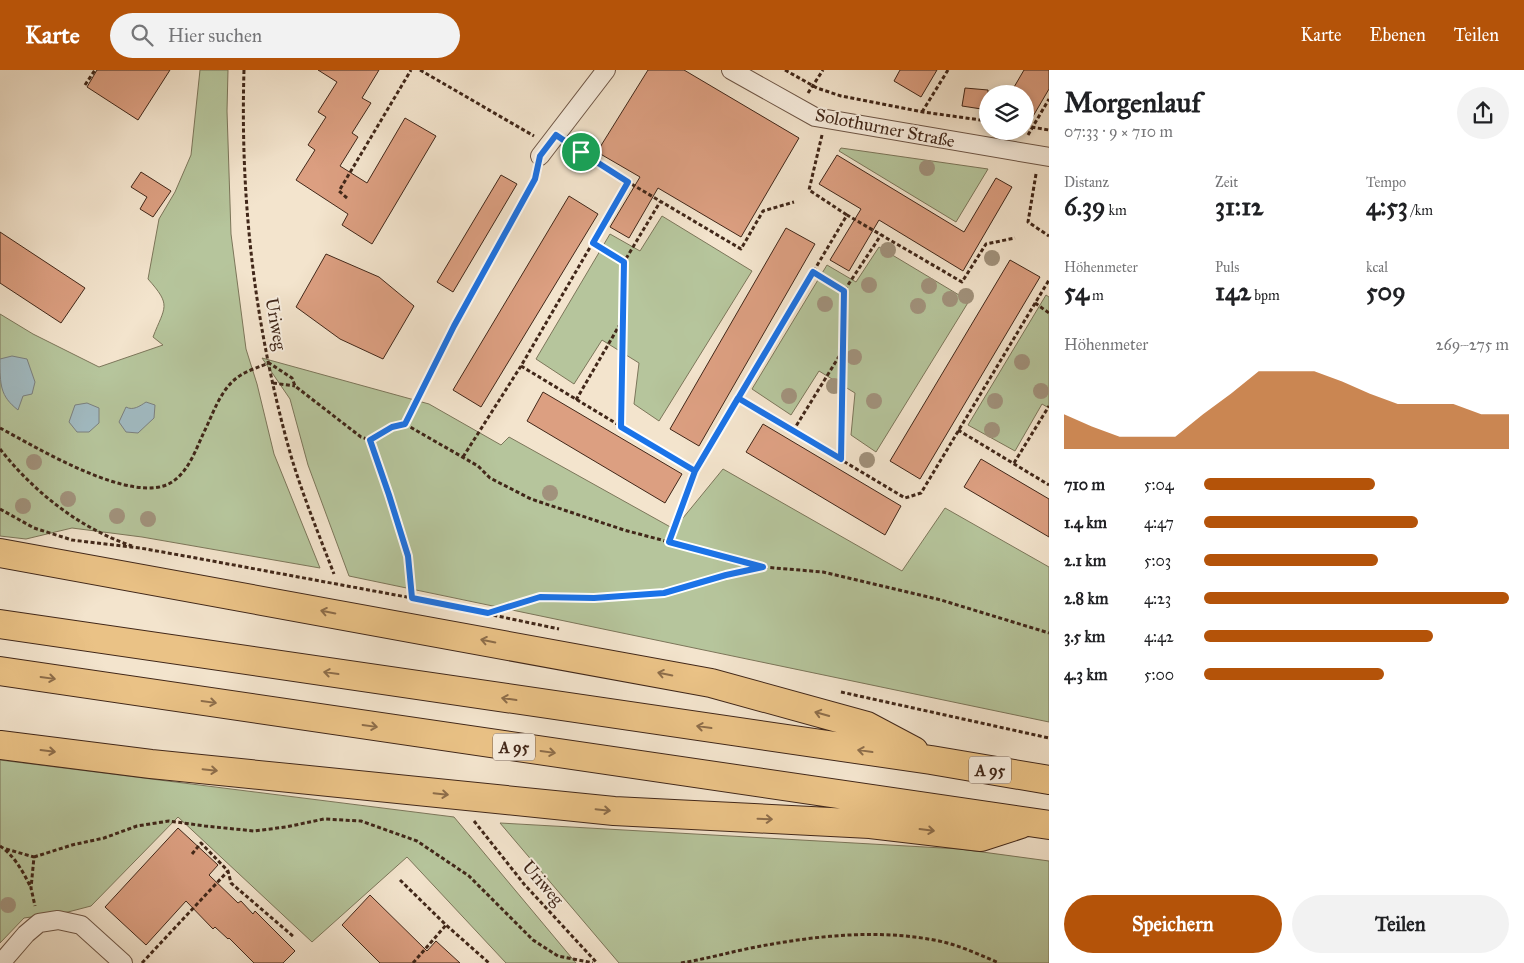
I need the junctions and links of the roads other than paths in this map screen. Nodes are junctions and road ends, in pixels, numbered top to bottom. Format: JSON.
{"nodes":[{"id":1,"x":606,"y":70,"type":"edge"},
{"id":2,"x":731,"y":70,"type":"edge"},
{"id":3,"x":549,"y":144,"type":"road end"},
{"id":4,"x":1044,"y":157,"type":"edge"},
{"id":5,"x":0,"y":552,"type":"edge"},
{"id":6,"x":0,"y":624,"type":"edge"},
{"id":7,"x":0,"y":671,"type":"edge"},
{"id":8,"x":0,"y":745,"type":"edge"},
{"id":9,"x":931,"y":760,"type":"junction"},
{"id":10,"x":1049,"y":780,"type":"edge"},
{"id":11,"x":1038,"y":824,"type":"edge"},
{"id":12,"x":1,"y":963,"type":"edge"},
{"id":13,"x":123,"y":963,"type":"edge"}],
"edges":[{"from":1,"to":3,"type":"street"},
{"from":2,"to":4,"type":"street","name":"Solothurner Straße"},
{"from":9,"to":5,"type":"highway","one_way":true},
{"from":9,"to":6,"type":"highway","number":"A 95","one_way":true},
{"from":7,"to":11,"type":"highway","number":"A 95","one_way":true},
{"from":8,"to":11,"type":"highway","one_way":true},
{"from":9,"to":10,"type":"highway","number":"A 95"},
{"from":12,"to":13,"type":"street"}]}
